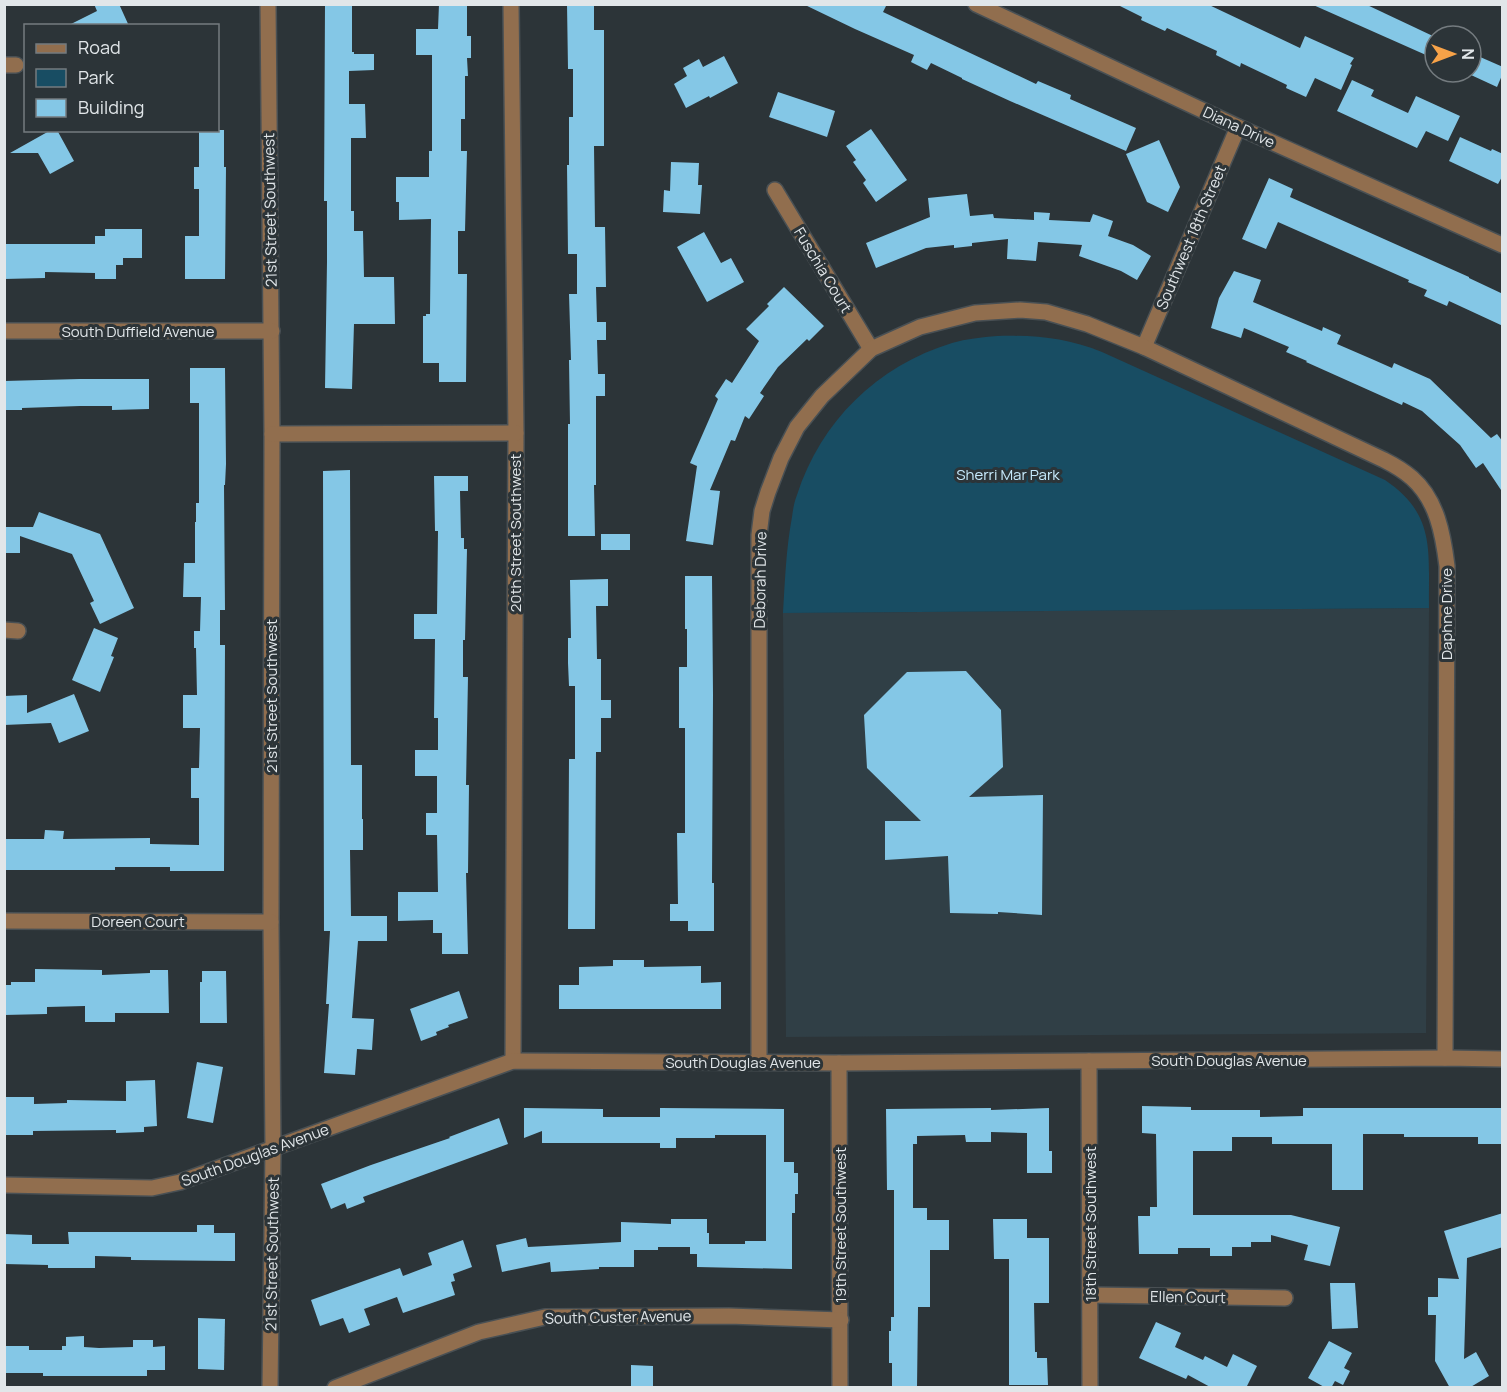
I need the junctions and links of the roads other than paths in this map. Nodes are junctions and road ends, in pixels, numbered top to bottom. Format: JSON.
{"nodes":[{"id":1,"x":268,"y":4,"type":"edge"},
{"id":2,"x":512,"y":4,"type":"edge"},
{"id":3,"x":976,"y":4,"type":"edge"},
{"id":4,"x":1238,"y":127,"type":"junction"},
{"id":5,"x":775,"y":190,"type":"dead end"},
{"id":6,"x":1503,"y":245,"type":"edge"},
{"id":7,"x":4,"y":331,"type":"edge"},
{"id":8,"x":272,"y":332,"type":"junction"},
{"id":9,"x":1144,"y":347,"type":"junction"},
{"id":10,"x":871,"y":350,"type":"junction"},
{"id":11,"x":516,"y":433,"type":"junction"},
{"id":12,"x":272,"y":434,"type":"junction"},
{"id":13,"x":4,"y":921,"type":"edge"},
{"id":14,"x":271,"y":922,"type":"junction"},
{"id":15,"x":1445,"y":1058,"type":"junction"},
{"id":16,"x":1503,"y":1059,"type":"edge"},
{"id":17,"x":513,"y":1061,"type":"junction"},
{"id":18,"x":1089,"y":1061,"type":"junction"},
{"id":19,"x":759,"y":1062,"type":"junction"},
{"id":20,"x":839,"y":1063,"type":"junction"},
{"id":21,"x":273,"y":1149,"type":"junction"},
{"id":22,"x":4,"y":1185,"type":"edge"},
{"id":23,"x":1090,"y":1295,"type":"junction"},
{"id":24,"x":1285,"y":1298,"type":"dead end"},
{"id":25,"x":841,"y":1320,"type":"junction"},
{"id":26,"x":270,"y":1388,"type":"edge"},
{"id":27,"x":335,"y":1388,"type":"edge"},
{"id":28,"x":840,"y":1388,"type":"edge"},
{"id":29,"x":1090,"y":1388,"type":"edge"}],
"edges":[{"from":1,"to":8,"type":"street","name":"21st Street Southwest"},
{"from":2,"to":11,"type":"street","name":"20th Street Southwest"},
{"from":3,"to":4,"type":"street","name":"Diana Drive"},
{"from":4,"to":6,"type":"street","name":"Diana Drive"},
{"from":4,"to":9,"type":"street","name":"Southwest 18th Street"},
{"from":5,"to":10,"type":"street","name":"Fuschia Court"},
{"from":7,"to":8,"type":"street","name":"South Duffield Avenue"},
{"from":8,"to":12,"type":"street","name":"21st Street Southwest"},
{"from":9,"to":10,"type":"street","name":"Deborah Drive"},
{"from":9,"to":15,"type":"street","name":"Daphne Drive"},
{"from":10,"to":19,"type":"street","name":"Deborah Drive"},
{"from":11,"to":12,"type":"street"},
{"from":11,"to":17,"type":"street","name":"20th Street Southwest"},
{"from":12,"to":14,"type":"street","name":"21st Street Southwest"},
{"from":13,"to":14,"type":"street","name":"Doreen Court"},
{"from":14,"to":21,"type":"street","name":"21st Street Southwest"},
{"from":15,"to":16,"type":"street","name":"South Douglas Avenue"},
{"from":15,"to":18,"type":"street","name":"South Douglas Avenue"},
{"from":17,"to":19,"type":"street","name":"South Douglas Avenue"},
{"from":17,"to":21,"type":"street","name":"South Douglas Avenue"},
{"from":18,"to":20,"type":"street","name":"South Douglas Avenue"},
{"from":18,"to":23,"type":"street","name":"18th Street Southwest"},
{"from":19,"to":20,"type":"street","name":"South Douglas Avenue"},
{"from":20,"to":25,"type":"street","name":"19th Street Southwest"},
{"from":21,"to":22,"type":"street","name":"South Douglas Avenue"},
{"from":21,"to":26,"type":"street","name":"21st Street Southwest"},
{"from":23,"to":24,"type":"street","name":"Ellen Court"},
{"from":23,"to":29,"type":"street","name":"18th Street Southwest"},
{"from":25,"to":27,"type":"street","name":"South Custer Avenue"},
{"from":25,"to":28,"type":"street","name":"19th Street Southwest"}]}
